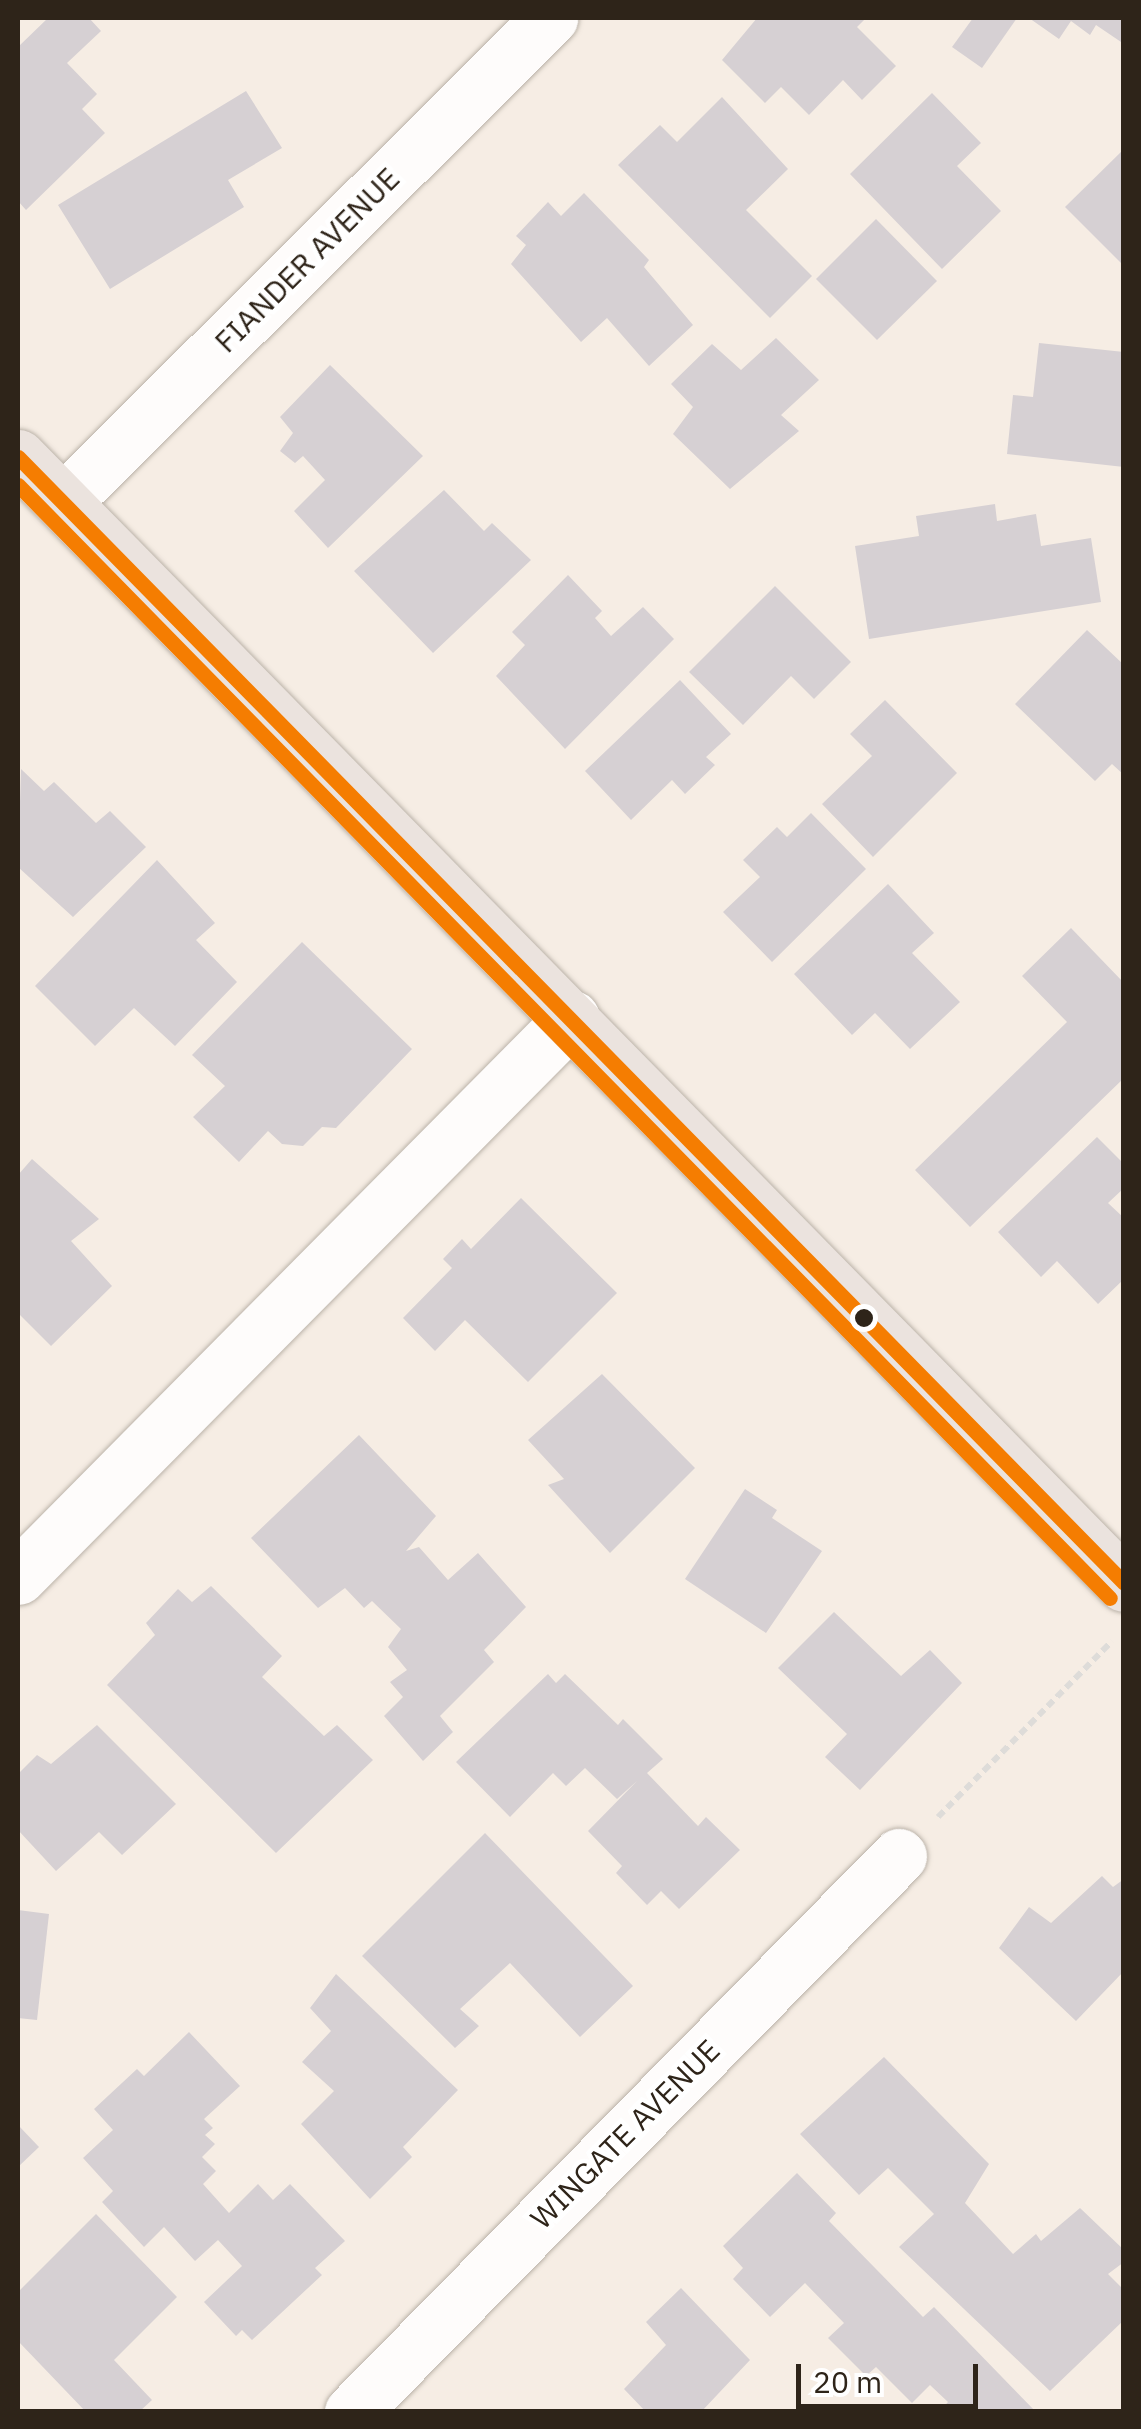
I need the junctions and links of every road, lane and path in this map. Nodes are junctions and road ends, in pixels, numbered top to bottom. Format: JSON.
{"nodes":[{"id":1,"x":550,"y":18,"type":"edge"},
{"id":2,"x":18,"y":457,"type":"edge"},
{"id":3,"x":63,"y":502,"type":"junction"},
{"id":4,"x":572,"y":1018,"type":"junction"},
{"id":5,"x":18,"y":1577,"type":"edge"},
{"id":6,"x":1124,"y":1584,"type":"edge"},
{"id":7,"x":1124,"y":1630,"type":"edge"},
{"id":8,"x":899,"y":1856,"type":"joint"},
{"id":9,"x":352,"y":2412,"type":"edge"}],
"edges":[{"from":1,"to":3,"type":"street","name":"FIANDER AVENUE"},
{"from":2,"to":3,"type":"main road"},
{"from":3,"to":4,"type":"main road"},
{"from":4,"to":5,"type":"street"},
{"from":4,"to":6,"type":"main road"},
{"from":7,"to":8,"type":"path"},
{"from":8,"to":9,"type":"street","name":"WINGATE AVENUE"}]}
